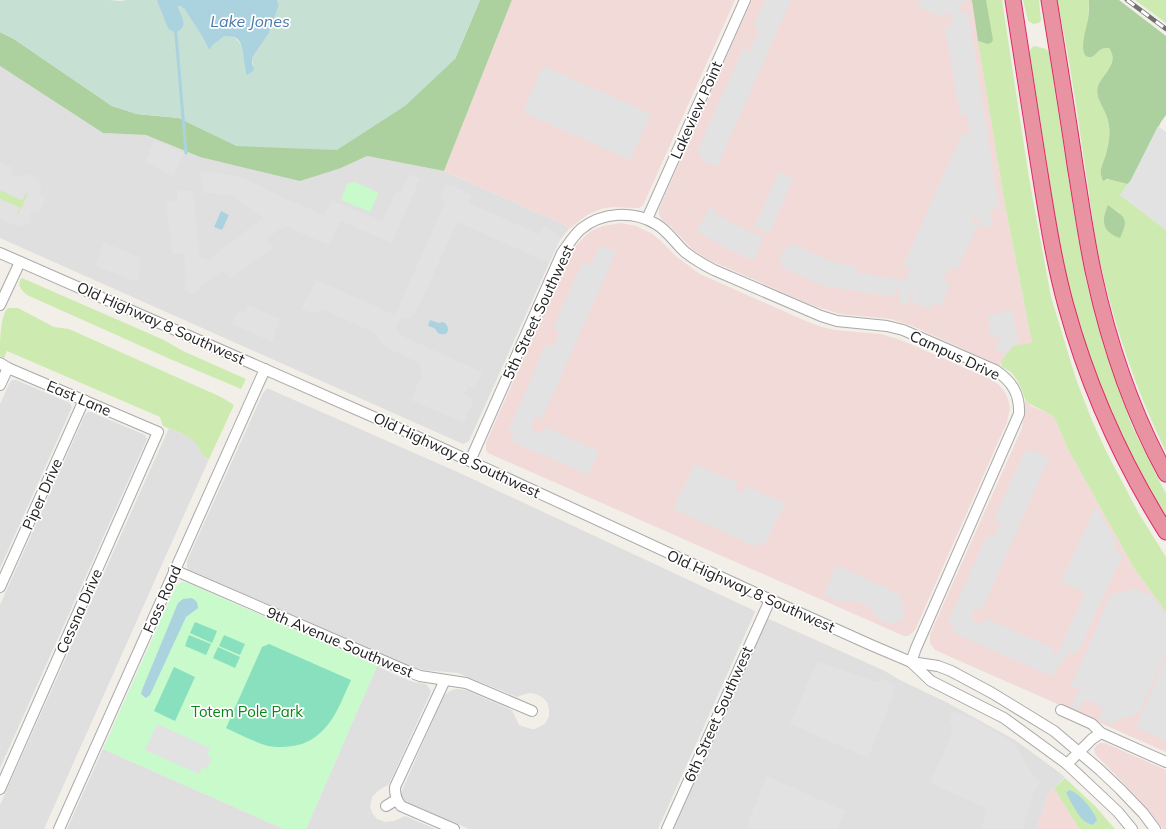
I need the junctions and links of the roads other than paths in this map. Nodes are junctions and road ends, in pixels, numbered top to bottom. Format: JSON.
{"nodes":[{"id":1,"x":745,"y":0,"type":"edge"},
{"id":2,"x":1012,"y":0,"type":"edge"},
{"id":3,"x":1049,"y":0,"type":"edge"},
{"id":4,"x":647,"y":220,"type":"junction"},
{"id":5,"x":0,"y":253,"type":"edge"},
{"id":6,"x":20,"y":262,"type":"junction"},
{"id":7,"x":0,"y":305,"type":"edge"},
{"id":8,"x":4,"y":366,"type":"edge"},
{"id":9,"x":265,"y":369,"type":"junction"},
{"id":10,"x":0,"y":385,"type":"edge"},
{"id":11,"x":84,"y":400,"type":"junction"},
{"id":12,"x":158,"y":432,"type":"joint"},
{"id":13,"x":470,"y":461,"type":"junction"},
{"id":14,"x":1166,"y":474,"type":"edge"},
{"id":15,"x":1166,"y":532,"type":"edge"},
{"id":16,"x":174,"y":570,"type":"junction"},
{"id":17,"x":0,"y":587,"type":"edge"},
{"id":18,"x":770,"y":600,"type":"junction"},
{"id":19,"x":911,"y":662,"type":"junction"},
{"id":20,"x":445,"y":680,"type":"junction"},
{"id":21,"x":1061,"y":710,"type":"dead end"},
{"id":22,"x":532,"y":712,"type":"dead end"},
{"id":23,"x":1101,"y":733,"type":"junction"},
{"id":24,"x":1080,"y":752,"type":"junction"},
{"id":25,"x":1166,"y":762,"type":"edge"},
{"id":26,"x":1067,"y":764,"type":"junction"},
{"id":27,"x":0,"y":789,"type":"edge"},
{"id":28,"x":396,"y":800,"type":"junction"},
{"id":29,"x":386,"y":806,"type":"dead end"},
{"id":30,"x":59,"y":829,"type":"edge"},
{"id":31,"x":454,"y":829,"type":"edge"},
{"id":32,"x":667,"y":829,"type":"edge"},
{"id":33,"x":1132,"y":829,"type":"edge"},
{"id":34,"x":1155,"y":829,"type":"edge"}],
"edges":[{"from":1,"to":4,"type":"street","name":"Lakeview Point"},
{"from":2,"to":15,"type":"highway"},
{"from":3,"to":14,"type":"highway"},
{"from":4,"to":13,"type":"street","name":"5th Street Southwest"},
{"from":4,"to":19,"type":"street","name":"Campus Drive"},
{"from":5,"to":6,"type":"street","name":"Old Highway 8 Southwest"},
{"from":6,"to":7,"type":"street"},
{"from":6,"to":9,"type":"street","name":"Old Highway 8 Southwest"},
{"from":8,"to":10,"type":"street"},
{"from":8,"to":11,"type":"street","name":"East Lane"},
{"from":9,"to":13,"type":"street","name":"Old Highway 8 Southwest"},
{"from":9,"to":16,"type":"street","name":"Foss Road"},
{"from":11,"to":12,"type":"street","name":"East Lane"},
{"from":11,"to":17,"type":"street","name":"Piper Drive"},
{"from":12,"to":27,"type":"street","name":"Cessna Drive"},
{"from":13,"to":18,"type":"street","name":"Old Highway 8 Southwest"},
{"from":16,"to":20,"type":"street","name":"9th Avenue Southwest"},
{"from":16,"to":30,"type":"street","name":"Foss Road"},
{"from":18,"to":19,"type":"street","name":"Old Highway 8 Southwest"},
{"from":18,"to":32,"type":"street","name":"6th Street Southwest"},
{"from":19,"to":24,"type":"street","name":"Old Highway 8 Southwest"},
{"from":19,"to":26,"type":"street","name":"Old Highway 8 Southwest"},
{"from":20,"to":22,"type":"street","name":"9th Avenue Southwest"},
{"from":20,"to":28,"type":"street"},
{"from":21,"to":23,"type":"street"},
{"from":23,"to":24,"type":"street"},
{"from":23,"to":25,"type":"street"},
{"from":24,"to":26,"type":"street"},
{"from":24,"to":34,"type":"street","name":"Old Highway 8 Southwest"},
{"from":26,"to":33,"type":"street","name":"Old Highway 8 Southwest"},
{"from":28,"to":29,"type":"street"},
{"from":28,"to":31,"type":"street"}]}
